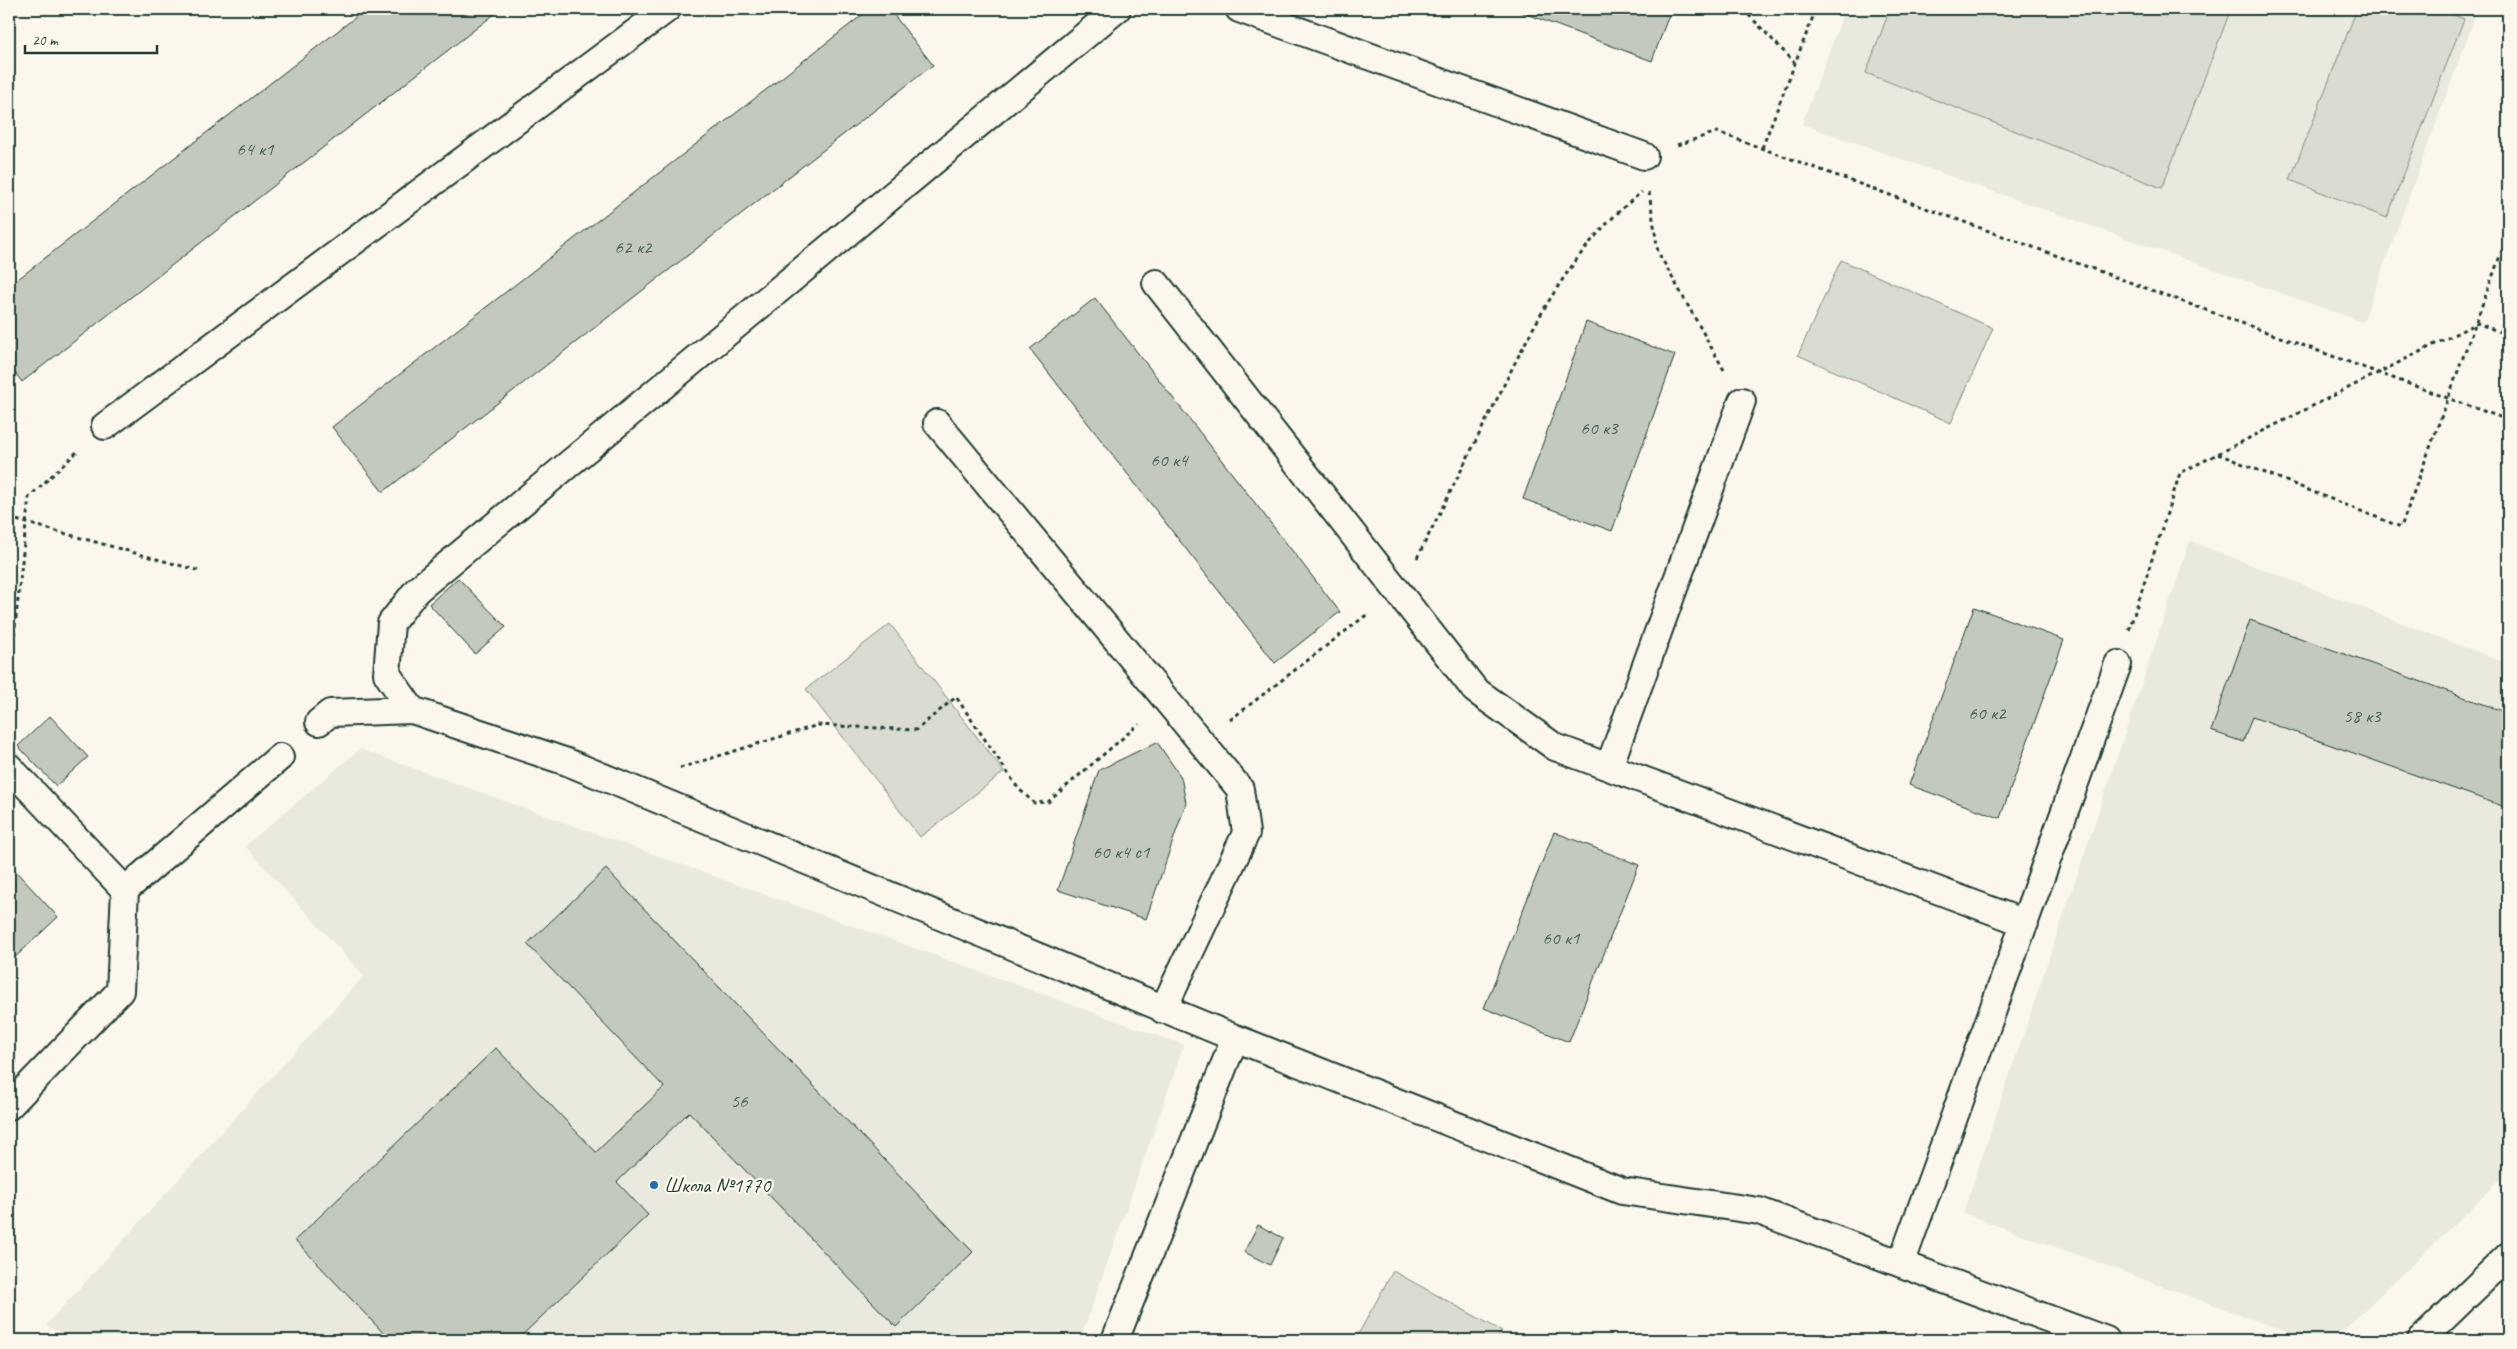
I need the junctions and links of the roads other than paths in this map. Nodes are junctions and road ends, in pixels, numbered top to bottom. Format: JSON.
{"nodes":[{"id":1,"x":667,"y":9,"type":"edge"},
{"id":2,"x":1117,"y":9,"type":"edge"},
{"id":3,"x":1239,"y":9,"type":"edge"},
{"id":4,"x":1644,"y":156,"type":"road end"},
{"id":5,"x":1156,"y":283,"type":"dead end"},
{"id":6,"x":1742,"y":401,"type":"road end"},
{"id":7,"x":936,"y":423,"type":"dead end"},
{"id":8,"x":105,"y":426,"type":"road end"},
{"id":9,"x":2118,"y":664,"type":"road end"},
{"id":10,"x":412,"y":710,"type":"junction"},
{"id":11,"x":319,"y":722,"type":"dead end"},
{"id":12,"x":280,"y":757,"type":"dead end"},
{"id":13,"x":1610,"y":767,"type":"junction"},
{"id":14,"x":9,"y":768,"type":"edge"},
{"id":15,"x":125,"y":890,"type":"junction"},
{"id":16,"x":2025,"y":923,"type":"junction"},
{"id":17,"x":1163,"y":1010,"type":"junction"},
{"id":18,"x":1235,"y":1038,"type":"junction"},
{"id":19,"x":9,"y":1106,"type":"edge"},
{"id":20,"x":2508,"y":1256,"type":"edge"},
{"id":21,"x":1901,"y":1264,"type":"junction"},
{"id":22,"x":1115,"y":1340,"type":"edge"},
{"id":23,"x":2106,"y":1340,"type":"edge"},
{"id":24,"x":2421,"y":1340,"type":"edge"}],
"edges":[{"from":1,"to":8,"type":"lane"},
{"from":2,"to":10,"type":"lane"},
{"from":3,"to":4,"type":"lane"},
{"from":5,"to":13,"type":"lane"},
{"from":6,"to":13,"type":"lane"},
{"from":7,"to":17,"type":"lane"},
{"from":9,"to":16,"type":"lane"},
{"from":10,"to":11,"type":"lane"},
{"from":10,"to":17,"type":"lane"},
{"from":12,"to":15,"type":"lane"},
{"from":13,"to":16,"type":"lane"},
{"from":14,"to":15,"type":"lane"},
{"from":15,"to":19,"type":"lane"},
{"from":16,"to":21,"type":"lane"},
{"from":17,"to":18,"type":"lane"},
{"from":18,"to":21,"type":"lane"},
{"from":18,"to":22,"type":"lane"},
{"from":20,"to":24,"type":"lane"},
{"from":21,"to":23,"type":"lane"}]}
